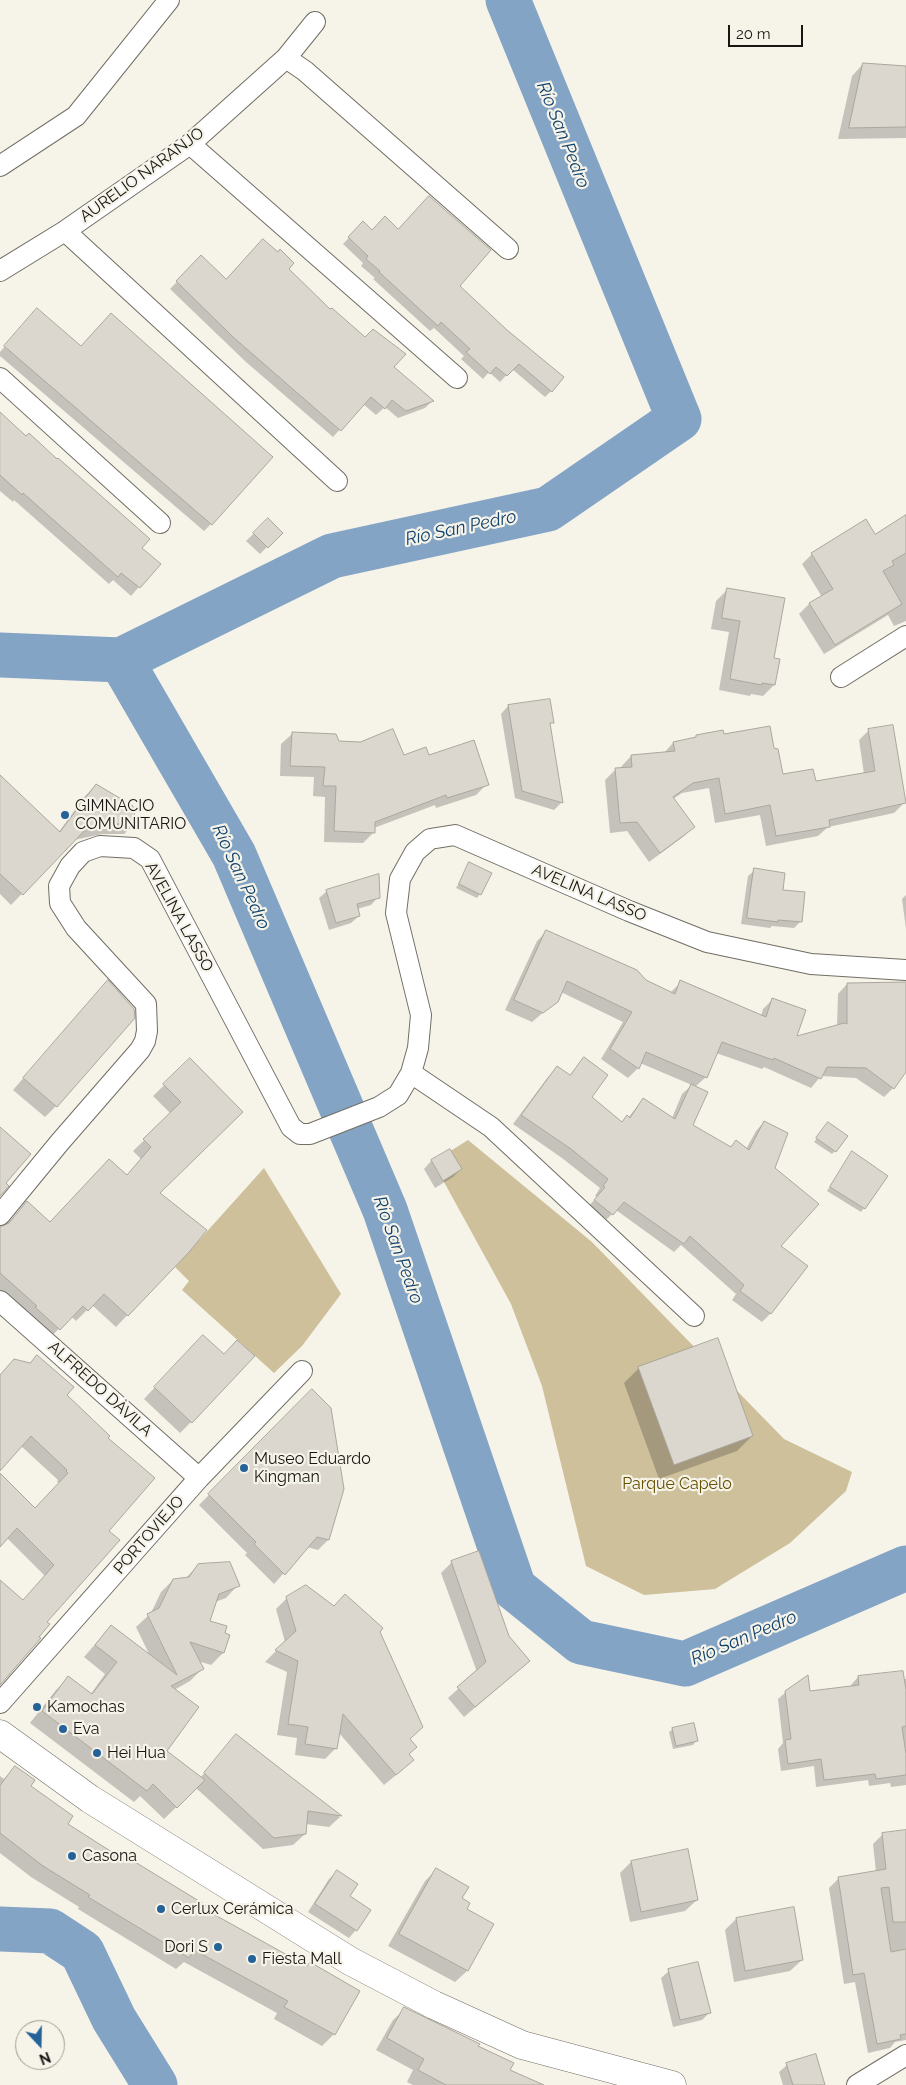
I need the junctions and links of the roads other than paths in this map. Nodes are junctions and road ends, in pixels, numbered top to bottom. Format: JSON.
{"nodes":[{"id":1,"x":169,"y":0,"type":"edge"},
{"id":2,"x":315,"y":22,"type":"dead end"},
{"id":3,"x":286,"y":58,"type":"junction"},
{"id":4,"x":190,"y":144,"type":"junction"},
{"id":5,"x":0,"y":166,"type":"edge"},
{"id":6,"x":65,"y":231,"type":"junction"},
{"id":7,"x":508,"y":249,"type":"dead end"},
{"id":8,"x":0,"y":271,"type":"edge"},
{"id":9,"x":0,"y":378,"type":"edge"},
{"id":10,"x":457,"y":378,"type":"dead end"},
{"id":11,"x":337,"y":481,"type":"dead end"},
{"id":12,"x":160,"y":523,"type":"dead end"},
{"id":13,"x":906,"y":636,"type":"edge"},
{"id":14,"x":841,"y":678,"type":"dead end"},
{"id":15,"x":906,"y":970,"type":"edge"},
{"id":16,"x":411,"y":1073,"type":"junction"},
{"id":17,"x":0,"y":1215,"type":"edge"},
{"id":18,"x":3,"y":1309,"type":"edge"},
{"id":19,"x":694,"y":1316,"type":"dead end"},
{"id":20,"x":302,"y":1371,"type":"dead end"},
{"id":21,"x":199,"y":1478,"type":"junction"},
{"id":22,"x":0,"y":1703,"type":"edge"},
{"id":23,"x":0,"y":1734,"type":"edge"},
{"id":24,"x":906,"y":2054,"type":"edge"},
{"id":25,"x":644,"y":2082,"type":"edge"},
{"id":26,"x":672,"y":2085,"type":"edge"},
{"id":27,"x":857,"y":2085,"type":"edge"}],
"edges":[{"from":1,"to":5,"type":"street"},
{"from":2,"to":3,"type":"street","name":"AURELIO NARANJO"},
{"from":3,"to":4,"type":"street","name":"AURELIO NARANJO"},
{"from":3,"to":7,"type":"street"},
{"from":4,"to":6,"type":"street","name":"AURELIO NARANJO"},
{"from":4,"to":10,"type":"street"},
{"from":6,"to":8,"type":"street","name":"AURELIO NARANJO"},
{"from":6,"to":11,"type":"street"},
{"from":9,"to":12,"type":"street"},
{"from":13,"to":14,"type":"street"},
{"from":15,"to":16,"type":"street","name":"AVELINA LASSO"},
{"from":16,"to":17,"type":"street","name":"AVELINA LASSO"},
{"from":16,"to":19,"type":"street"},
{"from":18,"to":21,"type":"street","name":"ALFREDO DÀVILA"},
{"from":20,"to":21,"type":"street","name":"PORTOVIEJO"},
{"from":21,"to":22,"type":"street","name":"PORTOVIEJO"},
{"from":23,"to":25,"type":"main road"},
{"from":24,"to":27,"type":"street"},
{"from":25,"to":26,"type":"main road"}]}
